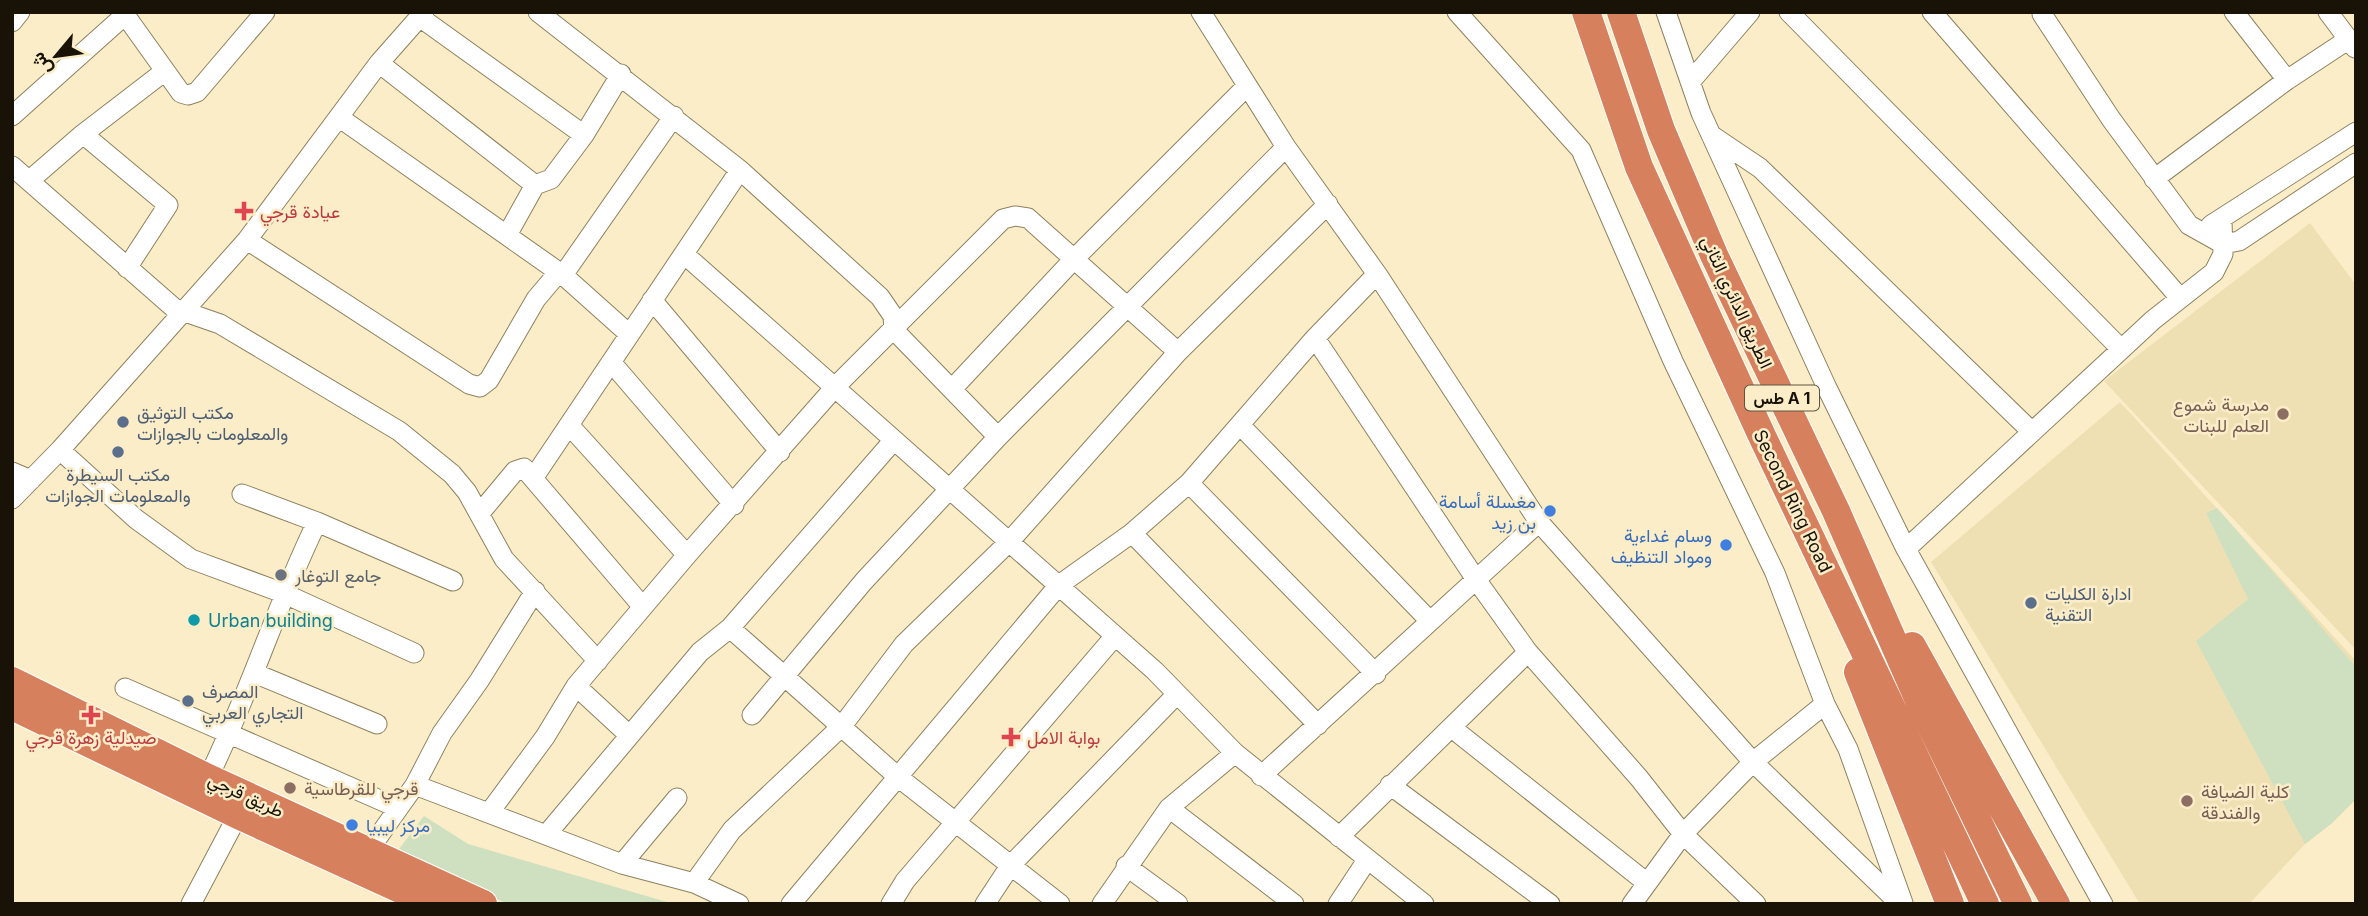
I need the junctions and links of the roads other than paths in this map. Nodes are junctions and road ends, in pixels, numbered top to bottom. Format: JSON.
{"nodes":[{"id":1,"x":20,"y":12,"type":"edge"},
{"id":2,"x":538,"y":12,"type":"edge"},
{"id":3,"x":1457,"y":12,"type":"edge"},
{"id":4,"x":1586,"y":12,"type":"edge"},
{"id":5,"x":1621,"y":12,"type":"edge"},
{"id":6,"x":1666,"y":12,"type":"edge"},
{"id":7,"x":1750,"y":12,"type":"edge"},
{"id":8,"x":1789,"y":12,"type":"edge"},
{"id":9,"x":1932,"y":12,"type":"edge"},
{"id":10,"x":2234,"y":12,"type":"edge"},
{"id":11,"x":2328,"y":12,"type":"edge"},
{"id":12,"x":2042,"y":13,"type":"edge"},
{"id":13,"x":124,"y":14,"type":"edge"},
{"id":14,"x":1204,"y":14,"type":"edge"},
{"id":15,"x":422,"y":15,"type":"edge"},
{"id":16,"x":256,"y":16,"type":"edge"},
{"id":17,"x":12,"y":22,"type":"edge"},
{"id":18,"x":2352,"y":44,"type":"edge"},
{"id":19,"x":379,"y":63,"type":"junction"},
{"id":20,"x":165,"y":71,"type":"junction"},
{"id":21,"x":621,"y":74,"type":"junction"},
{"id":22,"x":2287,"y":80,"type":"junction"},
{"id":23,"x":1691,"y":81,"type":"junction"},
{"id":24,"x":1246,"y":87,"type":"junction"},
{"id":25,"x":12,"y":116,"type":"edge"},
{"id":26,"x":674,"y":116,"type":"junction"},
{"id":27,"x":340,"y":118,"type":"junction"},
{"id":28,"x":2356,"y":132,"type":"edge"},
{"id":29,"x":83,"y":134,"type":"junction"},
{"id":30,"x":584,"y":135,"type":"junction"},
{"id":31,"x":1711,"y":135,"type":"junction"},
{"id":32,"x":1286,"y":147,"type":"junction"},
{"id":33,"x":2356,"y":163,"type":"edge"},
{"id":34,"x":12,"y":166,"type":"edge"},
{"id":35,"x":740,"y":170,"type":"junction"},
{"id":36,"x":2154,"y":179,"type":"junction"},
{"id":37,"x":30,"y":180,"type":"junction"},
{"id":38,"x":535,"y":185,"type":"junction"},
{"id":39,"x":1328,"y":204,"type":"junction"},
{"id":40,"x":2222,"y":220,"type":"junction"},
{"id":41,"x":2198,"y":232,"type":"junction"},
{"id":42,"x":507,"y":235,"type":"junction"},
{"id":43,"x":247,"y":240,"type":"junction"},
{"id":44,"x":2223,"y":244,"type":"junction"},
{"id":45,"x":684,"y":254,"type":"junction"},
{"id":46,"x":1074,"y":259,"type":"junction"},
{"id":47,"x":127,"y":268,"type":"junction"},
{"id":48,"x":560,"y":274,"type":"junction"},
{"id":49,"x":1377,"y":274,"type":"junction"},
{"id":50,"x":2180,"y":298,"type":"junction"},
{"id":51,"x":652,"y":300,"type":"junction"},
{"id":52,"x":1124,"y":307,"type":"junction"},
{"id":53,"x":183,"y":312,"type":"junction"},
{"id":54,"x":894,"y":330,"type":"junction"},
{"id":55,"x":629,"y":334,"type":"junction"},
{"id":56,"x":1315,"y":338,"type":"junction"},
{"id":57,"x":2121,"y":349,"type":"junction"},
{"id":58,"x":1178,"y":352,"type":"junction"},
{"id":59,"x":611,"y":362,"type":"junction"},
{"id":60,"x":836,"y":386,"type":"junction"},
{"id":61,"x":953,"y":388,"type":"junction"},
{"id":62,"x":569,"y":425,"type":"junction"},
{"id":63,"x":1240,"y":425,"type":"junction"},
{"id":64,"x":2031,"y":430,"type":"junction"},
{"id":65,"x":998,"y":438,"type":"junction"},
{"id":66,"x":894,"y":440,"type":"junction"},
{"id":67,"x":60,"y":450,"type":"junction"},
{"id":68,"x":780,"y":453,"type":"junction"},
{"id":69,"x":12,"y":471,"type":"edge"},
{"id":70,"x":534,"y":477,"type":"junction"},
{"id":71,"x":31,"y":480,"type":"junction"},
{"id":72,"x":1189,"y":483,"type":"junction"},
{"id":73,"x":951,"y":490,"type":"junction"},
{"id":74,"x":242,"y":494,"type":"dead end"},
{"id":75,"x":12,"y":499,"type":"edge"},
{"id":76,"x":734,"y":505,"type":"junction"},
{"id":77,"x":1836,"y":512,"type":"junction"},
{"id":78,"x":480,"y":513,"type":"junction"},
{"id":79,"x":317,"y":522,"type":"junction"},
{"id":80,"x":1539,"y":522,"type":"junction"},
{"id":81,"x":1806,"y":528,"type":"junction"},
{"id":82,"x":1132,"y":533,"type":"junction"},
{"id":83,"x":1009,"y":542,"type":"junction"},
{"id":84,"x":1906,"y":549,"type":"junction"},
{"id":85,"x":687,"y":555,"type":"junction"},
{"id":86,"x":1475,"y":578,"type":"junction"},
{"id":87,"x":453,"y":581,"type":"dead end"},
{"id":88,"x":1059,"y":584,"type":"junction"},
{"id":89,"x":535,"y":591,"type":"junction"},
{"id":90,"x":283,"y":593,"type":"junction"},
{"id":91,"x":643,"y":607,"type":"junction"},
{"id":92,"x":1430,"y":621,"type":"junction"},
{"id":93,"x":730,"y":628,"type":"junction"},
{"id":94,"x":1115,"y":636,"type":"junction"},
{"id":95,"x":1528,"y":652,"type":"junction"},
{"id":96,"x":415,"y":653,"type":"dead end"},
{"id":97,"x":598,"y":662,"type":"junction"},
{"id":98,"x":254,"y":673,"type":"junction"},
{"id":99,"x":1376,"y":674,"type":"junction"},
{"id":100,"x":783,"y":676,"type":"junction"},
{"id":101,"x":12,"y":681,"type":"edge"},
{"id":102,"x":576,"y":686,"type":"junction"},
{"id":103,"x":125,"y":688,"type":"dead end"},
{"id":104,"x":1177,"y":694,"type":"junction"},
{"id":105,"x":1825,"y":704,"type":"junction"},
{"id":106,"x":12,"y":706,"type":"edge"},
{"id":107,"x":752,"y":715,"type":"dead end"},
{"id":108,"x":377,"y":724,"type":"dead end"},
{"id":109,"x":1318,"y":725,"type":"junction"},
{"id":110,"x":842,"y":726,"type":"junction"},
{"id":111,"x":1452,"y":727,"type":"junction"},
{"id":112,"x":230,"y":734,"type":"junction"},
{"id":113,"x":629,"y":735,"type":"junction"},
{"id":114,"x":1235,"y":753,"type":"junction"},
{"id":115,"x":1754,"y":762,"type":"junction"},
{"id":116,"x":1261,"y":776,"type":"junction"},
{"id":117,"x":898,"y":777,"type":"junction"},
{"id":118,"x":208,"y":778,"type":"junction"},
{"id":119,"x":415,"y":785,"type":"junction"},
{"id":120,"x":1390,"y":785,"type":"junction"},
{"id":121,"x":677,"y":798,"type":"dead end"},
{"id":122,"x":398,"y":808,"type":"junction"},
{"id":123,"x":1169,"y":808,"type":"junction"},
{"id":124,"x":489,"y":813,"type":"junction"},
{"id":125,"x":238,"y":815,"type":"junction"},
{"id":126,"x":957,"y":824,"type":"junction"},
{"id":127,"x":1683,"y":834,"type":"junction"},
{"id":128,"x":546,"y":835,"type":"junction"},
{"id":129,"x":1339,"y":837,"type":"junction"},
{"id":130,"x":368,"y":851,"type":"junction"},
{"id":131,"x":1367,"y":860,"type":"junction"},
{"id":132,"x":622,"y":864,"type":"junction"},
{"id":133,"x":1010,"y":866,"type":"junction"},
{"id":134,"x":1126,"y":866,"type":"junction"},
{"id":135,"x":694,"y":883,"type":"junction"},
{"id":136,"x":1647,"y":883,"type":"junction"},
{"id":137,"x":1750,"y":902,"type":"edge"},
{"id":138,"x":191,"y":904,"type":"edge"},
{"id":139,"x":433,"y":904,"type":"edge"},
{"id":140,"x":483,"y":904,"type":"edge"},
{"id":141,"x":739,"y":904,"type":"edge"},
{"id":142,"x":791,"y":904,"type":"edge"},
{"id":143,"x":891,"y":904,"type":"edge"},
{"id":144,"x":985,"y":904,"type":"edge"},
{"id":145,"x":1060,"y":904,"type":"edge"},
{"id":146,"x":1102,"y":904,"type":"edge"},
{"id":147,"x":1178,"y":904,"type":"edge"},
{"id":148,"x":1294,"y":904,"type":"edge"},
{"id":149,"x":1338,"y":904,"type":"edge"},
{"id":150,"x":1424,"y":904,"type":"edge"},
{"id":151,"x":1550,"y":904,"type":"edge"},
{"id":152,"x":1632,"y":904,"type":"edge"},
{"id":153,"x":1901,"y":904,"type":"edge"},
{"id":154,"x":1950,"y":904,"type":"edge"},
{"id":155,"x":1985,"y":904,"type":"edge"},
{"id":156,"x":2018,"y":904,"type":"edge"},
{"id":157,"x":2056,"y":904,"type":"edge"},
{"id":158,"x":2103,"y":904,"type":"edge"}],
"edges":[{"from":1,"to":17,"type":"street"},
{"from":2,"to":21,"type":"street"},
{"from":3,"to":105,"type":"street"},
{"from":4,"to":81,"type":"highway","name":"Second Ring Road","number":"طس A 1"},
{"from":5,"to":77,"type":"highway","name":"الطريق الدائري الثاني","number":"طس A 1"},
{"from":6,"to":23,"type":"street"},
{"from":7,"to":23,"type":"street"},
{"from":8,"to":57,"type":"street"},
{"from":9,"to":50,"type":"street"},
{"from":10,"to":22,"type":"street"},
{"from":11,"to":18,"type":"street"},
{"from":12,"to":36,"type":"street"},
{"from":13,"to":20,"type":"street"},
{"from":13,"to":25,"type":"street"},
{"from":14,"to":24,"type":"street"},
{"from":15,"to":19,"type":"street"},
{"from":15,"to":30,"type":"street"},
{"from":16,"to":20,"type":"street"},
{"from":18,"to":22,"type":"street"},
{"from":19,"to":27,"type":"street"},
{"from":19,"to":38,"type":"street"},
{"from":20,"to":29,"type":"street"},
{"from":21,"to":26,"type":"street"},
{"from":21,"to":30,"type":"street"},
{"from":22,"to":36,"type":"street"},
{"from":23,"to":31,"type":"street"},
{"from":24,"to":32,"type":"street"},
{"from":24,"to":46,"type":"street"},
{"from":26,"to":35,"type":"street"},
{"from":26,"to":48,"type":"street"},
{"from":27,"to":42,"type":"street"},
{"from":27,"to":43,"type":"street"},
{"from":28,"to":40,"type":"street"},
{"from":29,"to":37,"type":"street"},
{"from":29,"to":47,"type":"street"},
{"from":30,"to":38,"type":"street"},
{"from":31,"to":64,"type":"street"},
{"from":31,"to":84,"type":"street"},
{"from":32,"to":39,"type":"street"},
{"from":32,"to":52,"type":"street"},
{"from":33,"to":44,"type":"street"},
{"from":34,"to":37,"type":"street"},
{"from":35,"to":45,"type":"street"},
{"from":35,"to":54,"type":"street"},
{"from":36,"to":41,"type":"street"},
{"from":37,"to":47,"type":"street"},
{"from":38,"to":42,"type":"street"},
{"from":39,"to":49,"type":"street"},
{"from":39,"to":58,"type":"street"},
{"from":40,"to":41,"type":"street"},
{"from":40,"to":44,"type":"street"},
{"from":41,"to":44,"type":"street"},
{"from":42,"to":48,"type":"street"},
{"from":43,"to":48,"type":"street"},
{"from":43,"to":53,"type":"street"},
{"from":44,"to":50,"type":"street"},
{"from":45,"to":51,"type":"street"},
{"from":45,"to":60,"type":"street"},
{"from":46,"to":52,"type":"street"},
{"from":46,"to":54,"type":"street"},
{"from":46,"to":61,"type":"street"},
{"from":47,"to":53,"type":"street"},
{"from":48,"to":55,"type":"street"},
{"from":49,"to":56,"type":"street"},
{"from":49,"to":80,"type":"street"},
{"from":50,"to":57,"type":"street"},
{"from":51,"to":55,"type":"street"},
{"from":51,"to":68,"type":"street"},
{"from":52,"to":58,"type":"street"},
{"from":52,"to":65,"type":"street"},
{"from":53,"to":67,"type":"street"},
{"from":53,"to":78,"type":"street"},
{"from":54,"to":60,"type":"street"},
{"from":54,"to":61,"type":"street"},
{"from":55,"to":59,"type":"street"},
{"from":56,"to":63,"type":"street"},
{"from":56,"to":86,"type":"street"},
{"from":57,"to":64,"type":"street"},
{"from":58,"to":83,"type":"street"},
{"from":59,"to":62,"type":"street"},
{"from":59,"to":76,"type":"street"},
{"from":60,"to":66,"type":"street"},
{"from":60,"to":68,"type":"street"},
{"from":61,"to":65,"type":"street"},
{"from":62,"to":70,"type":"street"},
{"from":62,"to":85,"type":"street"},
{"from":63,"to":72,"type":"street"},
{"from":63,"to":92,"type":"street"},
{"from":64,"to":84,"type":"street"},
{"from":65,"to":73,"type":"street"},
{"from":66,"to":73,"type":"street"},
{"from":66,"to":93,"type":"street"},
{"from":67,"to":71,"type":"street"},
{"from":67,"to":90,"type":"street"},
{"from":68,"to":76,"type":"street"},
{"from":69,"to":71,"type":"street"},
{"from":70,"to":78,"type":"street"},
{"from":70,"to":91,"type":"street"},
{"from":71,"to":75,"type":"street"},
{"from":72,"to":82,"type":"street"},
{"from":72,"to":99,"type":"street"},
{"from":73,"to":83,"type":"street"},
{"from":73,"to":100,"type":"street"},
{"from":74,"to":79,"type":"street"},
{"from":76,"to":85,"type":"street"},
{"from":77,"to":156,"type":"highway","name":"الطريق الدائري الثاني","number":"طس A 1"},
{"from":77,"to":157,"type":"highway"},
{"from":78,"to":89,"type":"street"},
{"from":79,"to":87,"type":"street"},
{"from":79,"to":90,"type":"street"},
{"from":80,"to":86,"type":"street"},
{"from":80,"to":115,"type":"street"},
{"from":81,"to":154,"type":"highway"},
{"from":81,"to":155,"type":"highway","name":"Second Ring Road","number":"طس A 1"},
{"from":82,"to":88,"type":"street"},
{"from":82,"to":109,"type":"street"},
{"from":83,"to":88,"type":"street"},
{"from":83,"to":110,"type":"street"},
{"from":84,"to":158,"type":"street"},
{"from":85,"to":91,"type":"street"},
{"from":86,"to":92,"type":"street"},
{"from":86,"to":95,"type":"street"},
{"from":88,"to":94,"type":"street"},
{"from":88,"to":117,"type":"street"},
{"from":89,"to":97,"type":"street"},
{"from":89,"to":119,"type":"street"},
{"from":90,"to":96,"type":"street"},
{"from":90,"to":98,"type":"street"},
{"from":91,"to":97,"type":"street"},
{"from":92,"to":99,"type":"street"},
{"from":93,"to":100,"type":"street"},
{"from":93,"to":113,"type":"street"},
{"from":94,"to":104,"type":"street"},
{"from":94,"to":126,"type":"street"},
{"from":95,"to":111,"type":"street"},
{"from":95,"to":127,"type":"street"},
{"from":97,"to":102,"type":"street"},
{"from":98,"to":108,"type":"street"},
{"from":98,"to":112,"type":"street"},
{"from":99,"to":109,"type":"street"},
{"from":100,"to":107,"type":"street"},
{"from":100,"to":110,"type":"street"},
{"from":101,"to":118,"type":"highway","name":"طريق قرجي"},
{"from":102,"to":113,"type":"street"},
{"from":102,"to":124,"type":"street"},
{"from":103,"to":112,"type":"street"},
{"from":104,"to":114,"type":"street"},
{"from":104,"to":133,"type":"street"},
{"from":105,"to":115,"type":"street"},
{"from":105,"to":153,"type":"street"},
{"from":106,"to":125,"type":"highway","name":"طريق قرجي"},
{"from":109,"to":116,"type":"street"},
{"from":110,"to":117,"type":"street"},
{"from":110,"to":135,"type":"street"},
{"from":111,"to":120,"type":"street"},
{"from":111,"to":136,"type":"street"},
{"from":112,"to":118,"type":"street"},
{"from":112,"to":122,"type":"street"},
{"from":113,"to":128,"type":"street"},
{"from":114,"to":116,"type":"street"},
{"from":114,"to":123,"type":"street"},
{"from":115,"to":127,"type":"street"},
{"from":115,"to":153,"type":"street"},
{"from":116,"to":129,"type":"street"},
{"from":117,"to":126,"type":"street"},
{"from":117,"to":142,"type":"street"},
{"from":118,"to":130,"type":"highway","name":"طريق قرجي"},
{"from":119,"to":122,"type":"street"},
{"from":119,"to":124,"type":"street"},
{"from":120,"to":129,"type":"street"},
{"from":120,"to":151,"type":"street"},
{"from":121,"to":132,"type":"street"},
{"from":122,"to":130,"type":"street"},
{"from":123,"to":134,"type":"street"},
{"from":123,"to":148,"type":"street"},
{"from":124,"to":128,"type":"street"},
{"from":125,"to":138,"type":"street"},
{"from":125,"to":139,"type":"highway","name":"طريق قرجي"},
{"from":126,"to":133,"type":"street"},
{"from":126,"to":143,"type":"street"},
{"from":127,"to":136,"type":"street"},
{"from":127,"to":137,"type":"street"},
{"from":128,"to":132,"type":"street"},
{"from":129,"to":131,"type":"street"},
{"from":130,"to":140,"type":"highway","name":"طريق قرجي"},
{"from":131,"to":149,"type":"street"},
{"from":131,"to":150,"type":"street"},
{"from":132,"to":135,"type":"street"},
{"from":133,"to":144,"type":"street"},
{"from":133,"to":145,"type":"street"},
{"from":134,"to":146,"type":"street"},
{"from":134,"to":147,"type":"street"},
{"from":135,"to":141,"type":"street"},
{"from":136,"to":152,"type":"street"}]}
